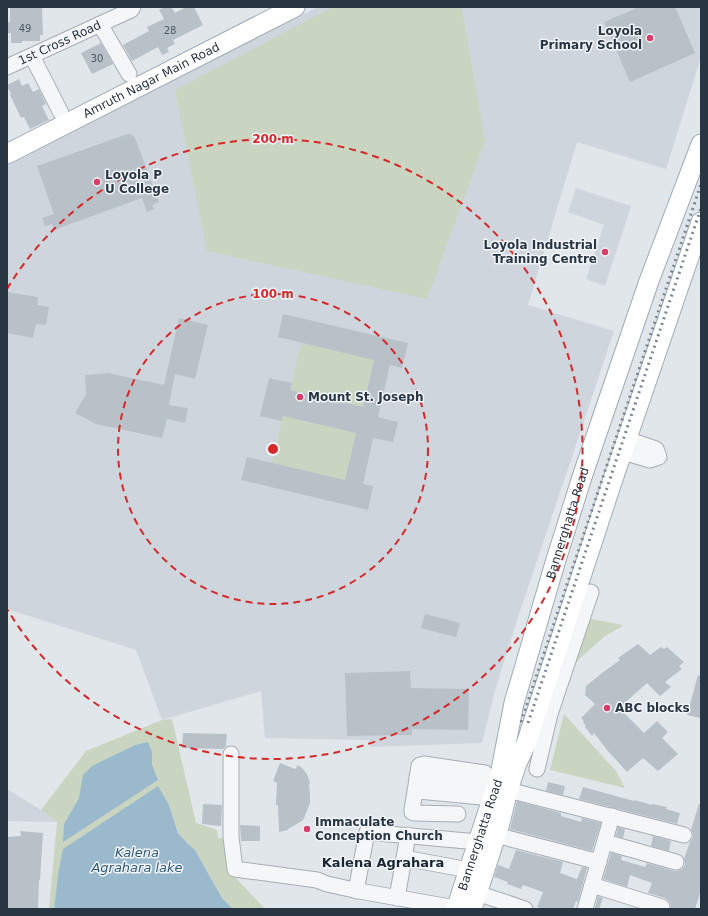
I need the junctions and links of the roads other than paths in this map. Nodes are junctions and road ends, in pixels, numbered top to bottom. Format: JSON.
{"nodes":[{"id":1,"x":134,"y":7,"type":"edge"},
{"id":2,"x":295,"y":7,"type":"edge"},
{"id":3,"x":100,"y":24,"type":"junction"},
{"id":4,"x":32,"y":56,"type":"junction"},
{"id":5,"x":7,"y":67,"type":"edge"},
{"id":6,"x":129,"y":74,"type":"dead end"},
{"id":7,"x":61,"y":113,"type":"dead end"},
{"id":8,"x":701,"y":144,"type":"edge"},
{"id":9,"x":7,"y":154,"type":"edge"},
{"id":10,"x":701,"y":222,"type":"edge"},
{"id":11,"x":591,"y":592,"type":"dead end"},
{"id":12,"x":522,"y":674,"type":"junction"},
{"id":13,"x":547,"y":681,"type":"junction"},
{"id":14,"x":231,"y":754,"type":"dead end"},
{"id":15,"x":537,"y":769,"type":"dead end"},
{"id":16,"x":416,"y":785,"type":"junction"},
{"id":17,"x":495,"y":787,"type":"junction"},
{"id":18,"x":458,"y":814,"type":"dead end"},
{"id":19,"x":612,"y":816,"type":"junction"},
{"id":20,"x":408,"y":835,"type":"junction"},
{"id":21,"x":684,"y":835,"type":"dead end"},
{"id":22,"x":496,"y":836,"type":"junction"},
{"id":23,"x":478,"y":842,"type":"junction"},
{"id":24,"x":605,"y":842,"type":"junction"},
{"id":25,"x":404,"y":858,"type":"junction"},
{"id":26,"x":599,"y":862,"type":"junction"},
{"id":27,"x":676,"y":862,"type":"dead end"},
{"id":28,"x":469,"y":870,"type":"junction"},
{"id":29,"x":592,"y":885,"type":"junction"},
{"id":30,"x":356,"y":891,"type":"junction"},
{"id":31,"x":397,"y":898,"type":"junction"},
{"id":32,"x":465,"y":905,"type":"edge"},
{"id":33,"x":525,"y":909,"type":"edge"},
{"id":34,"x":585,"y":909,"type":"edge"},
{"id":35,"x":661,"y":909,"type":"edge"}],
"edges":[{"from":1,"to":3,"type":"street","name":"1st Cross Road"},
{"from":2,"to":9,"type":"main road","name":"Amruth Nagar Main Road"},
{"from":3,"to":4,"type":"street","name":"1st Cross Road"},
{"from":3,"to":6,"type":"street"},
{"from":4,"to":5,"type":"street","name":"1st Cross Road"},
{"from":4,"to":7,"type":"street"},
{"from":8,"to":12,"type":"main road","name":"Bannerghatta Road"},
{"from":10,"to":13,"type":"main road"},
{"from":11,"to":15,"type":"street"},
{"from":12,"to":13,"type":"main road"},
{"from":12,"to":17,"type":"main road","name":"Bannerghatta Road"},
{"from":13,"to":17,"type":"main road"},
{"from":14,"to":30,"type":"street"},
{"from":16,"to":17,"type":"street"},
{"from":16,"to":17,"type":"street"},
{"from":16,"to":18,"type":"street"},
{"from":17,"to":19,"type":"street"},
{"from":17,"to":22,"type":"main road"},
{"from":17,"to":23,"type":"main road","name":"Bannerghatta Road"},
{"from":19,"to":21,"type":"street"},
{"from":19,"to":24,"type":"street"},
{"from":20,"to":23,"type":"street"},
{"from":20,"to":25,"type":"street"},
{"from":20,"to":30,"type":"street"},
{"from":22,"to":26,"type":"street"},
{"from":22,"to":32,"type":"main road"},
{"from":23,"to":28,"type":"main road","name":"Bannerghatta Road"},
{"from":24,"to":26,"type":"street"},
{"from":24,"to":27,"type":"street"},
{"from":25,"to":28,"type":"street"},
{"from":25,"to":31,"type":"street"},
{"from":26,"to":29,"type":"street"},
{"from":28,"to":32,"type":"main road","name":"Bannerghatta Road"},
{"from":29,"to":34,"type":"street"},
{"from":29,"to":35,"type":"street"},
{"from":30,"to":31,"type":"street"},
{"from":31,"to":32,"type":"street"},
{"from":32,"to":33,"type":"street"}]}
